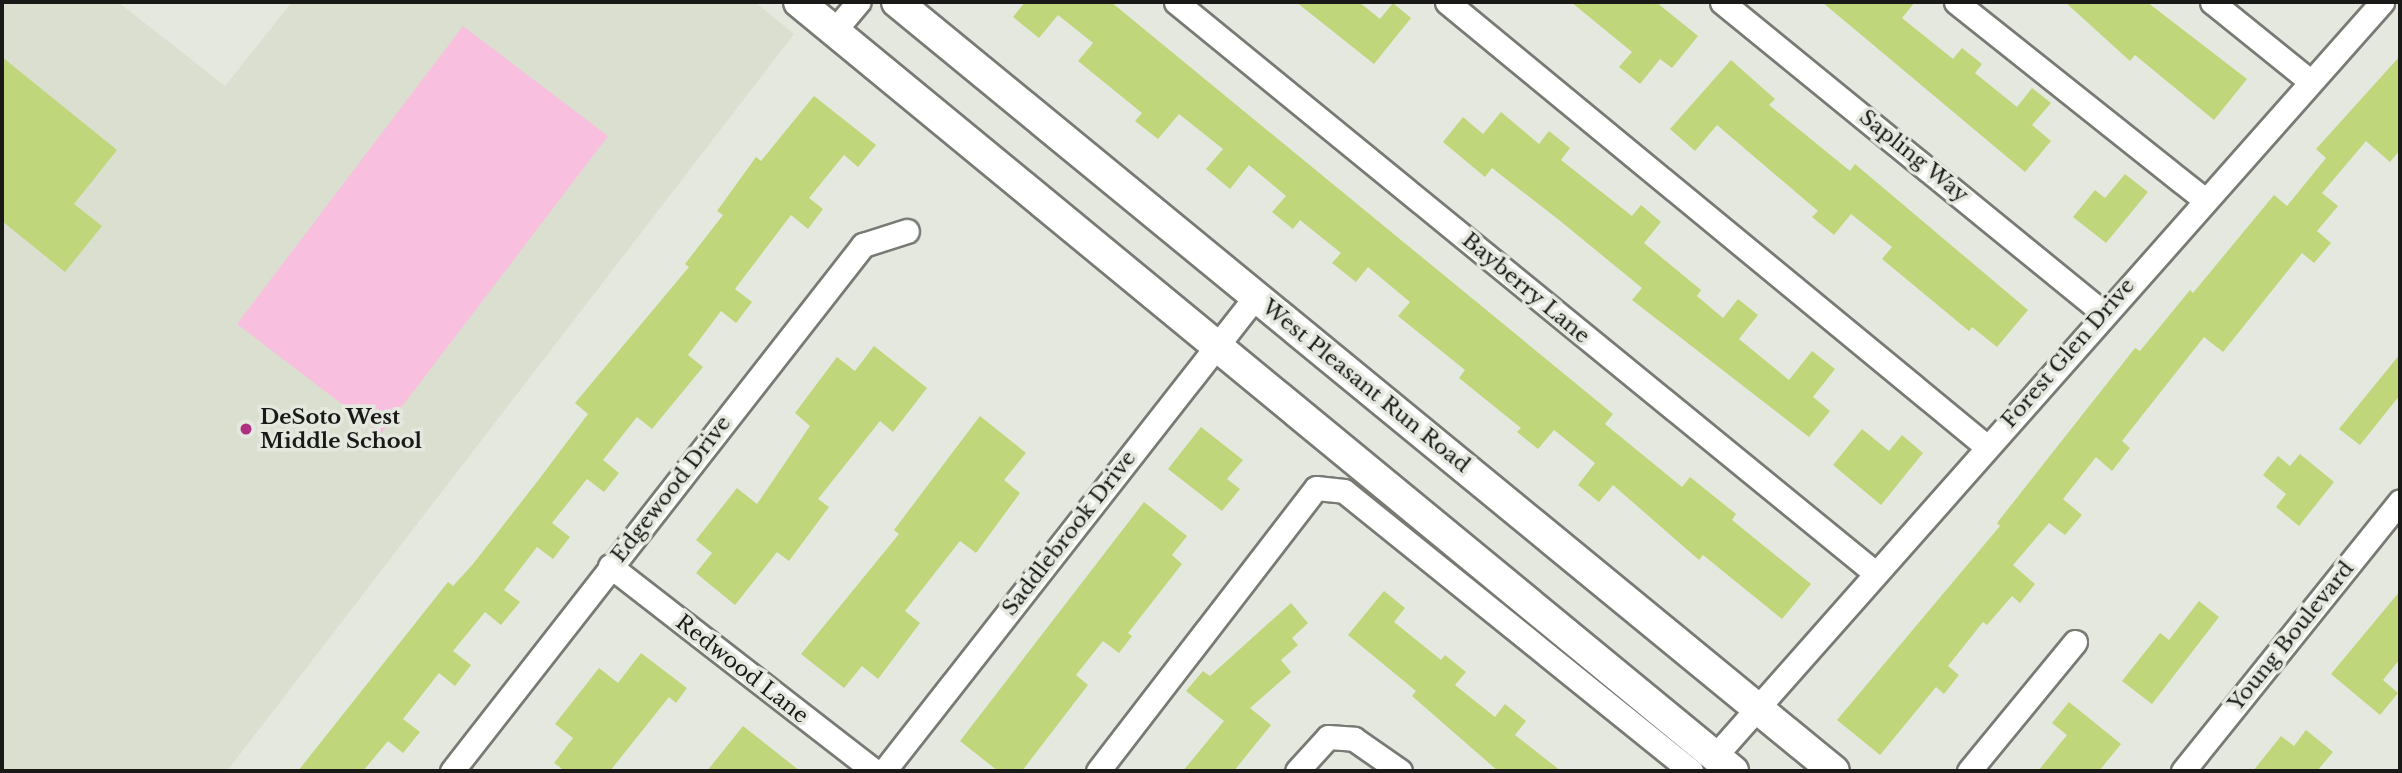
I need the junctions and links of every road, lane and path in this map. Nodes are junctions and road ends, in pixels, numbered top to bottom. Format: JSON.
{"nodes":[{"id":1,"x":799,"y":2,"type":"edge"},
{"id":2,"x":858,"y":2,"type":"edge"},
{"id":3,"x":897,"y":2,"type":"edge"},
{"id":4,"x":1176,"y":2,"type":"edge"},
{"id":5,"x":1447,"y":2,"type":"edge"},
{"id":6,"x":1722,"y":2,"type":"edge"},
{"id":7,"x":1956,"y":2,"type":"edge"},
{"id":8,"x":2212,"y":2,"type":"edge"},
{"id":9,"x":2382,"y":2,"type":"edge"},
{"id":10,"x":834,"y":31,"type":"junction"},
{"id":11,"x":2310,"y":81,"type":"junction"},
{"id":12,"x":2204,"y":200,"type":"junction"},
{"id":13,"x":907,"y":231,"type":"dead end"},
{"id":14,"x":1256,"y":296,"type":"junction"},
{"id":15,"x":2103,"y":313,"type":"junction"},
{"id":16,"x":1215,"y":345,"type":"junction"},
{"id":17,"x":1986,"y":446,"type":"junction"},
{"id":18,"x":2400,"y":501,"type":"edge"},
{"id":19,"x":610,"y":566,"type":"junction"},
{"id":20,"x":1875,"y":573,"type":"junction"},
{"id":21,"x":2075,"y":642,"type":"dead end"},
{"id":22,"x":1759,"y":709,"type":"junction"},
{"id":23,"x":1713,"y":766,"type":"edge"},
{"id":24,"x":452,"y":771,"type":"edge"},
{"id":25,"x":874,"y":771,"type":"edge"},
{"id":26,"x":884,"y":771,"type":"edge"},
{"id":27,"x":1098,"y":771,"type":"edge"},
{"id":28,"x":1297,"y":771,"type":"edge"},
{"id":29,"x":1400,"y":771,"type":"edge"},
{"id":30,"x":1835,"y":771,"type":"edge"},
{"id":31,"x":1969,"y":771,"type":"edge"},
{"id":32,"x":2183,"y":771,"type":"edge"}],
"edges":[{"from":1,"to":10,"type":"main road"},
{"from":2,"to":10,"type":"street"},
{"from":3,"to":14,"type":"main road","name":"West Pleasant Run Road"},
{"from":4,"to":20,"type":"street","name":"Bayberry Lane"},
{"from":5,"to":17,"type":"street"},
{"from":6,"to":15,"type":"street","name":"Sapling Way"},
{"from":7,"to":12,"type":"street"},
{"from":8,"to":11,"type":"street"},
{"from":9,"to":11,"type":"street","name":"Forest Glen Drive"},
{"from":10,"to":16,"type":"main road"},
{"from":11,"to":12,"type":"street","name":"Forest Glen Drive"},
{"from":12,"to":15,"type":"street","name":"Forest Glen Drive"},
{"from":13,"to":19,"type":"street","name":"Edgewood Drive"},
{"from":14,"to":16,"type":"street","name":"Saddlebrook Drive"},
{"from":14,"to":22,"type":"main road","name":"West Pleasant Run Road"},
{"from":15,"to":17,"type":"street","name":"Forest Glen Drive"},
{"from":16,"to":23,"type":"main road"},
{"from":16,"to":26,"type":"street","name":"Saddlebrook Drive"},
{"from":17,"to":20,"type":"street","name":"Forest Glen Drive"},
{"from":18,"to":32,"type":"street","name":"Young Boulevard"},
{"from":19,"to":24,"type":"street","name":"Edgewood Drive"},
{"from":19,"to":25,"type":"street","name":"Redwood Lane"},
{"from":20,"to":22,"type":"street","name":"Forest Glen Drive"},
{"from":21,"to":31,"type":"street"},
{"from":22,"to":23,"type":"street","name":"Forest Glen Drive"},
{"from":22,"to":30,"type":"main road","name":"West Pleasant Run Road"},
{"from":23,"to":27,"type":"street"},
{"from":28,"to":29,"type":"street"}]}
